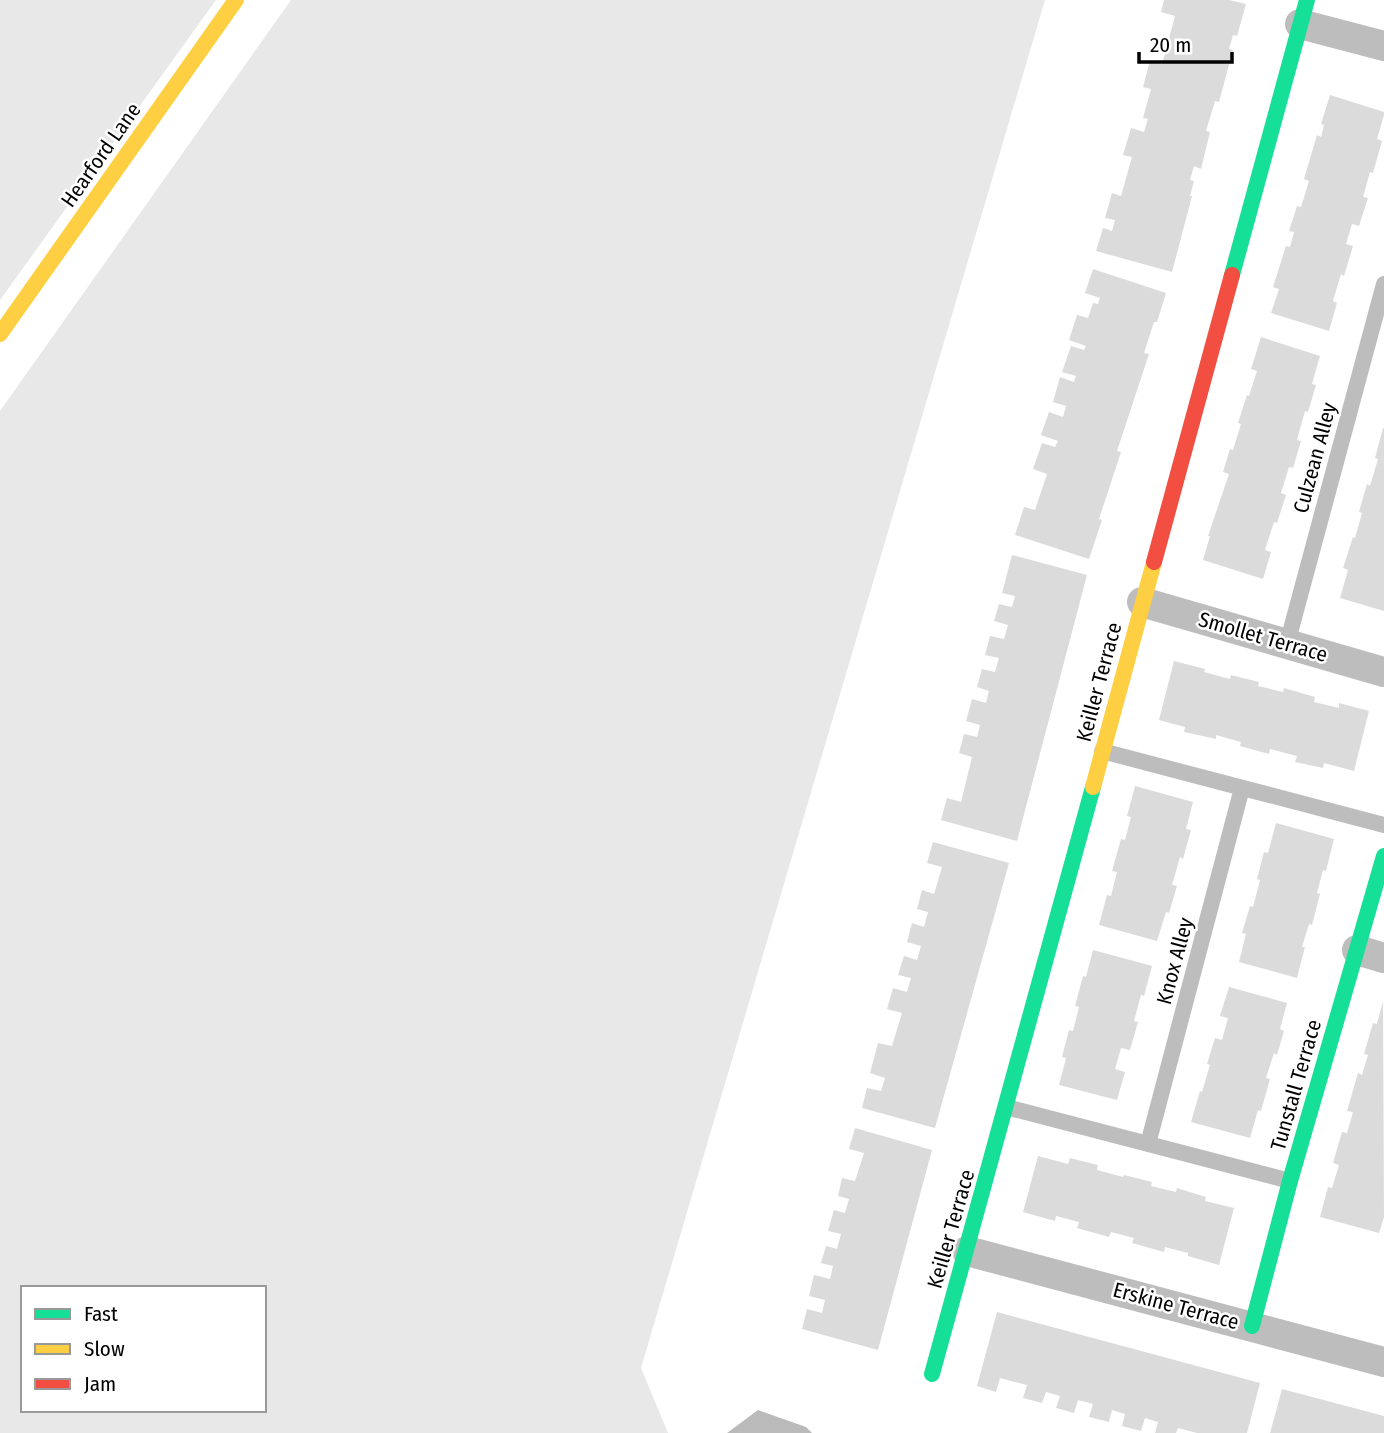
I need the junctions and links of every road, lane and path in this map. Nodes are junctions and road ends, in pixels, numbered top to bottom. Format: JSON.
{"nodes":[{"id":1,"x":236,"y":0,"type":"edge"},
{"id":2,"x":1303,"y":12,"type":"edge"},
{"id":3,"x":1384,"y":46,"type":"edge"},
{"id":4,"x":1384,"y":284,"type":"edge"},
{"id":5,"x":0,"y":334,"type":"edge"},
{"id":6,"x":1142,"y":603,"type":"junction"},
{"id":7,"x":1287,"y":644,"type":"junction"},
{"id":8,"x":1384,"y":672,"type":"edge"},
{"id":9,"x":1102,"y":751,"type":"junction"},
{"id":10,"x":1242,"y":788,"type":"junction"},
{"id":11,"x":1384,"y":825,"type":"edge"},
{"id":12,"x":1384,"y":856,"type":"edge"},
{"id":13,"x":1370,"y":954,"type":"edge"},
{"id":14,"x":1006,"y":1107,"type":"junction"},
{"id":15,"x":1148,"y":1144,"type":"junction"},
{"id":16,"x":1290,"y":1181,"type":"junction"},
{"id":17,"x":967,"y":1251,"type":"junction"},
{"id":18,"x":1252,"y":1326,"type":"junction"},
{"id":19,"x":1384,"y":1362,"type":"edge"},
{"id":20,"x":932,"y":1374,"type":"dead end"}],
"edges":[{"from":1,"to":5,"type":"street","name":"Hearford Lane"},
{"from":2,"to":3,"type":"street"},
{"from":2,"to":6,"type":"street","name":"Keiller Terrace"},
{"from":4,"to":7,"type":"lane","name":"Culzean Alley"},
{"from":6,"to":7,"type":"street","name":"Smollet Terrace"},
{"from":6,"to":9,"type":"street","name":"Keiller Terrace"},
{"from":7,"to":8,"type":"street","name":"Smollet Terrace"},
{"from":9,"to":10,"type":"lane"},
{"from":9,"to":14,"type":"street","name":"Keiller Terrace"},
{"from":10,"to":11,"type":"lane"},
{"from":10,"to":15,"type":"lane","name":"Knox Alley"},
{"from":12,"to":13,"type":"street","name":"Tunstall Terrace"},
{"from":13,"to":16,"type":"street","name":"Tunstall Terrace"},
{"from":14,"to":15,"type":"lane"},
{"from":14,"to":17,"type":"street","name":"Keiller Terrace"},
{"from":15,"to":16,"type":"lane"},
{"from":16,"to":18,"type":"street","name":"Tunstall Terrace"},
{"from":17,"to":18,"type":"street","name":"Erskine Terrace"},
{"from":17,"to":20,"type":"street","name":"Keiller Terrace"},
{"from":18,"to":19,"type":"street","name":"Erskine Terrace"}]}
